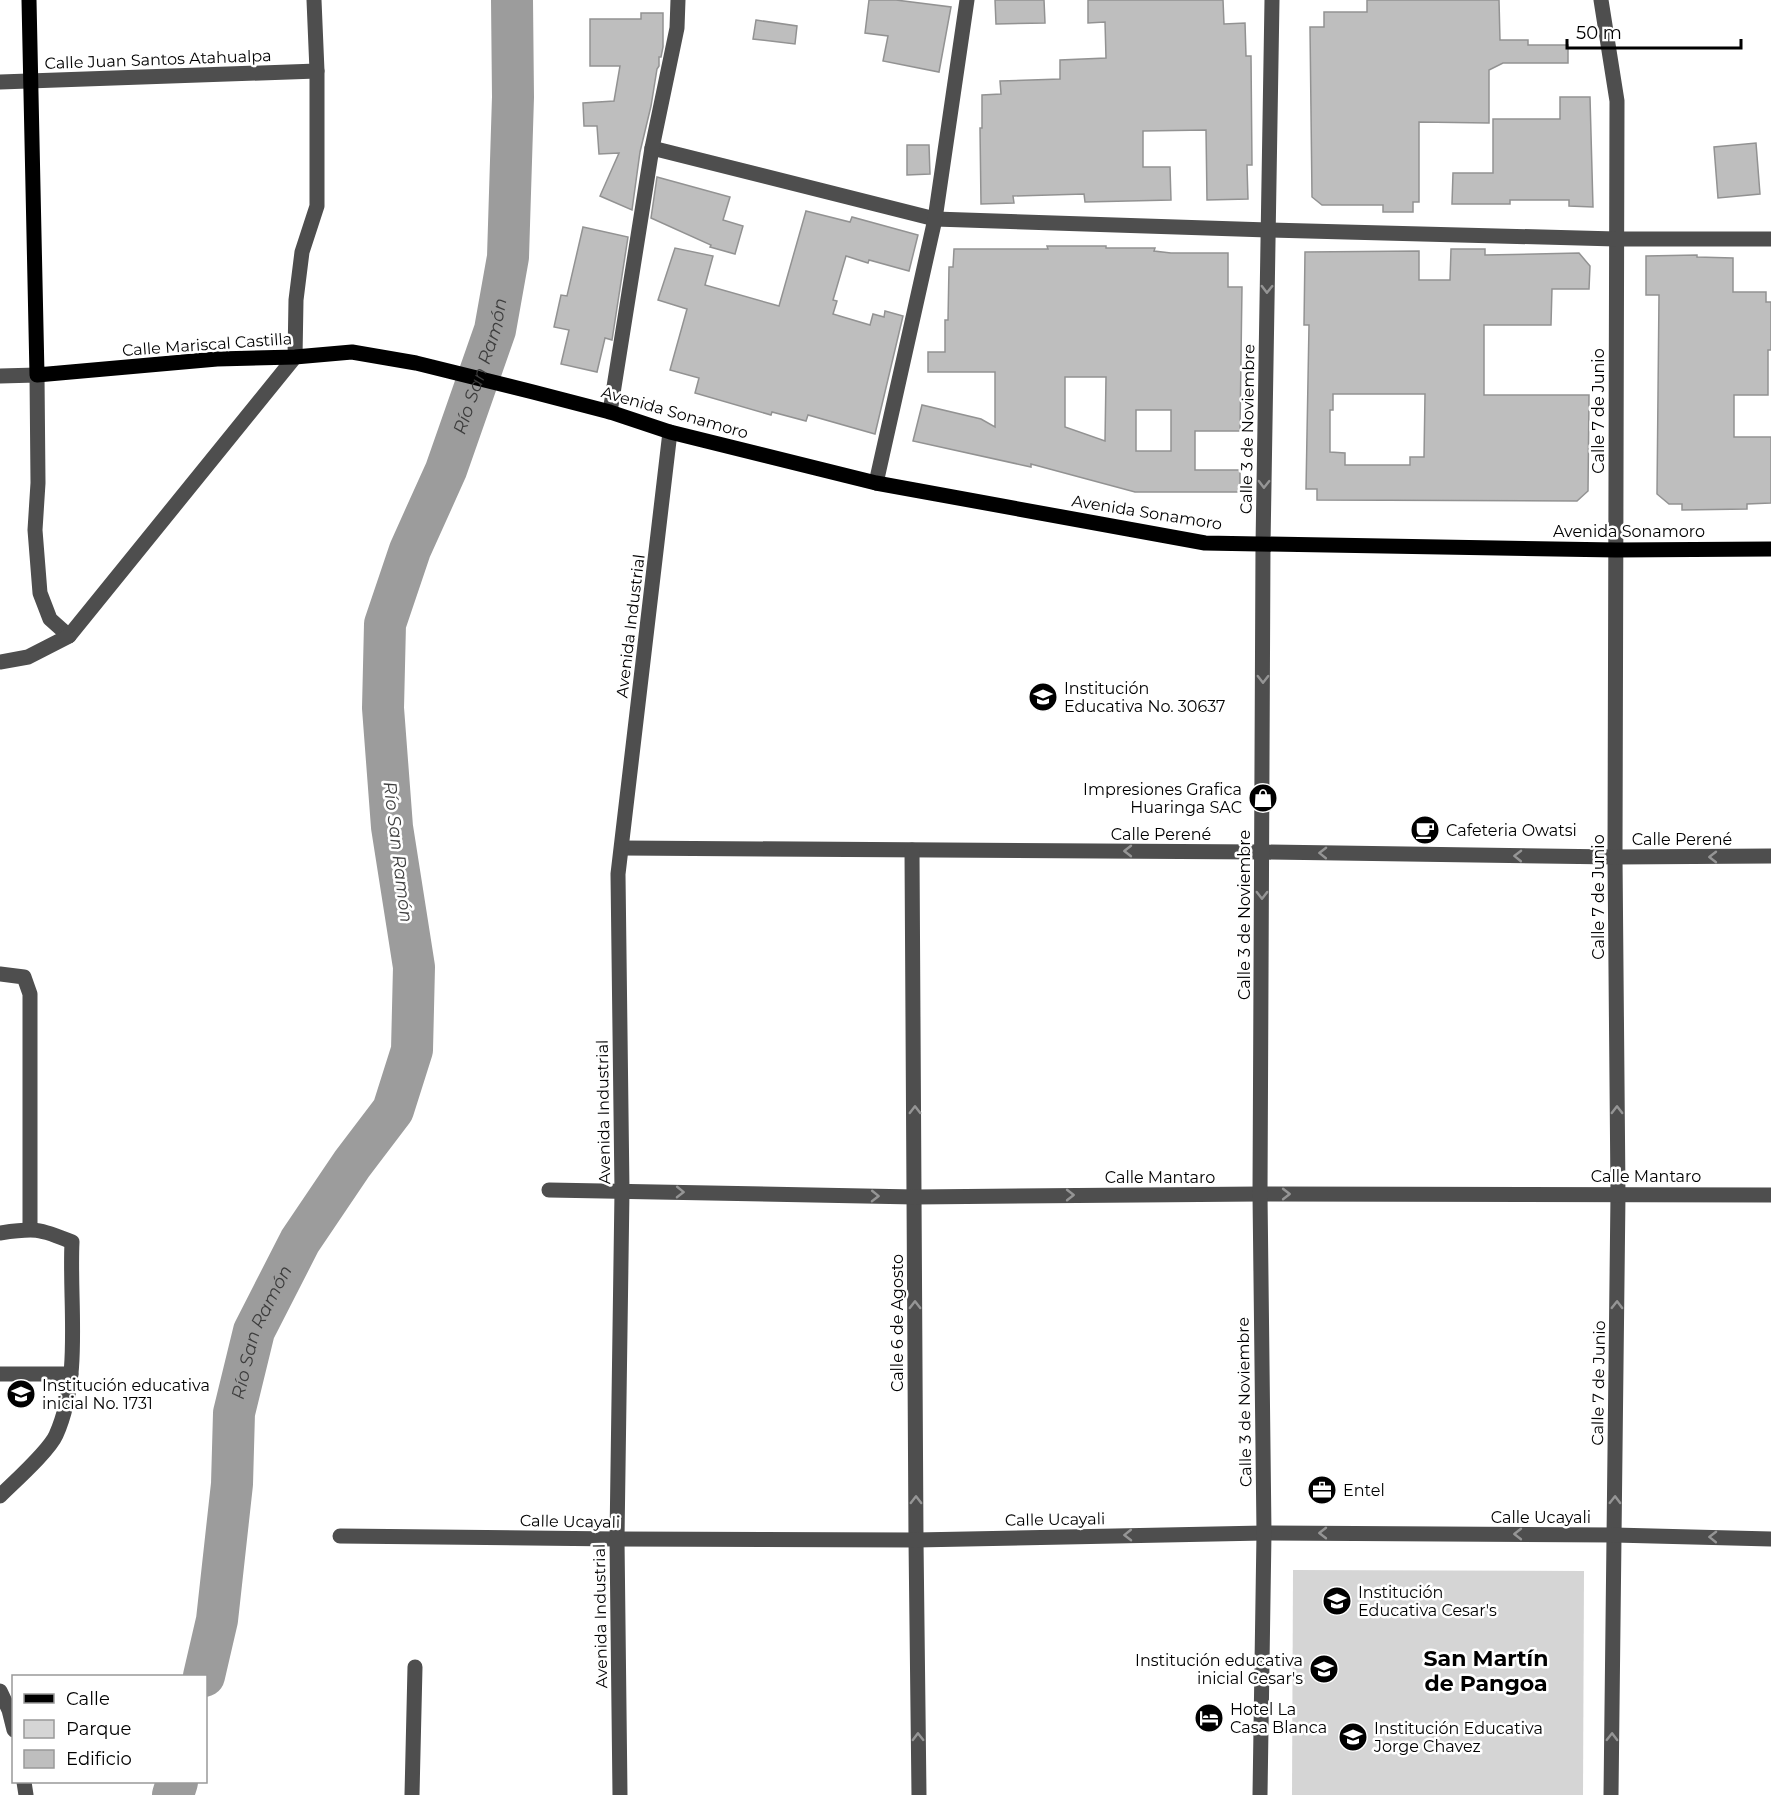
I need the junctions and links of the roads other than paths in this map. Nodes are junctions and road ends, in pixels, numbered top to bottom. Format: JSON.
{"nodes":[{"id":1,"x":28,"y":0,"type":"edge"},
{"id":2,"x":314,"y":0,"type":"edge"},
{"id":3,"x":678,"y":0,"type":"edge"},
{"id":4,"x":967,"y":0,"type":"edge"},
{"id":5,"x":1272,"y":0,"type":"edge"},
{"id":6,"x":1600,"y":0,"type":"edge"},
{"id":7,"x":317,"y":71,"type":"junction"},
{"id":8,"x":0,"y":82,"type":"edge"},
{"id":9,"x":30,"y":82,"type":"junction"},
{"id":10,"x":652,"y":148,"type":"junction"},
{"id":11,"x":935,"y":219,"type":"junction"},
{"id":12,"x":1268,"y":230,"type":"junction"},
{"id":13,"x":1616,"y":239,"type":"junction"},
{"id":14,"x":1771,"y":239,"type":"edge"},
{"id":15,"x":296,"y":357,"type":"junction"},
{"id":16,"x":37,"y":375,"type":"junction"},
{"id":17,"x":0,"y":376,"type":"edge"},
{"id":18,"x":533,"y":392,"type":"joint"},
{"id":19,"x":610,"y":412,"type":"junction"},
{"id":20,"x":670,"y":432,"type":"junction"},
{"id":21,"x":876,"y":483,"type":"junction"},
{"id":22,"x":1263,"y":545,"type":"junction"},
{"id":23,"x":1771,"y":549,"type":"edge"},
{"id":24,"x":1616,"y":550,"type":"junction"},
{"id":25,"x":69,"y":636,"type":"junction"},
{"id":26,"x":0,"y":662,"type":"edge"},
{"id":27,"x":622,"y":848,"type":"junction"},
{"id":28,"x":912,"y":850,"type":"junction"},
{"id":29,"x":1262,"y":852,"type":"junction"},
{"id":30,"x":1771,"y":856,"type":"edge"},
{"id":31,"x":1615,"y":857,"type":"junction"},
{"id":32,"x":0,"y":974,"type":"edge"},
{"id":33,"x":549,"y":1190,"type":"dead end"},
{"id":34,"x":622,"y":1191,"type":"junction"},
{"id":35,"x":1260,"y":1194,"type":"junction"},
{"id":36,"x":1618,"y":1194,"type":"junction"},
{"id":37,"x":1771,"y":1195,"type":"edge"},
{"id":38,"x":915,"y":1197,"type":"junction"},
{"id":39,"x":30,"y":1229,"type":"junction"},
{"id":40,"x":0,"y":1233,"type":"edge"},
{"id":41,"x":0,"y":1374,"type":"edge"},
{"id":42,"x":71,"y":1374,"type":"junction"},
{"id":43,"x":0,"y":1496,"type":"edge"},
{"id":44,"x":1264,"y":1533,"type":"junction"},
{"id":45,"x":1614,"y":1535,"type":"junction"},
{"id":46,"x":340,"y":1536,"type":"dead end"},
{"id":47,"x":617,"y":1539,"type":"junction"},
{"id":48,"x":1771,"y":1539,"type":"edge"},
{"id":49,"x":916,"y":1540,"type":"junction"},
{"id":50,"x":415,"y":1667,"type":"dead end"},
{"id":51,"x":0,"y":1691,"type":"edge"},
{"id":52,"x":12,"y":1722,"type":"edge"},
{"id":53,"x":412,"y":1795,"type":"edge"},
{"id":54,"x":620,"y":1795,"type":"edge"},
{"id":55,"x":919,"y":1795,"type":"edge"},
{"id":56,"x":1260,"y":1795,"type":"edge"},
{"id":57,"x":1611,"y":1795,"type":"edge"}],
"edges":[{"from":1,"to":9,"type":"main road"},
{"from":2,"to":7,"type":"street"},
{"from":3,"to":10,"type":"street"},
{"from":4,"to":11,"type":"street"},
{"from":5,"to":12,"type":"street","name":"Calle 3 de Noviembre"},
{"from":6,"to":13,"type":"street","name":"Calle 7 de Junio"},
{"from":7,"to":9,"type":"street","name":"Calle Juan Santos Atahualpa"},
{"from":7,"to":15,"type":"street"},
{"from":8,"to":9,"type":"street","name":"Calle Juan Santos Atahualpa"},
{"from":9,"to":16,"type":"main road"},
{"from":10,"to":11,"type":"street"},
{"from":10,"to":19,"type":"street"},
{"from":11,"to":12,"type":"street"},
{"from":11,"to":21,"type":"street"},
{"from":12,"to":13,"type":"street"},
{"from":12,"to":22,"type":"street","name":"Calle 3 de Noviembre","one_way":true},
{"from":13,"to":14,"type":"street"},
{"from":13,"to":24,"type":"street","name":"Calle 7 de Junio"},
{"from":15,"to":16,"type":"main road","name":"Calle Mariscal Castilla"},
{"from":15,"to":18,"type":"main road","name":"Calle Mariscal Castilla"},
{"from":15,"to":25,"type":"street"},
{"from":16,"to":17,"type":"street","name":"Calle Mariscal Castilla"},
{"from":16,"to":25,"type":"street"},
{"from":18,"to":19,"type":"main road","name":"Avenida Sonamoro"},
{"from":19,"to":20,"type":"main road","name":"Avenida Sonamoro"},
{"from":20,"to":21,"type":"main road","name":"Avenida Sonamoro"},
{"from":20,"to":27,"type":"street","name":"Avenida Industrial"},
{"from":21,"to":22,"type":"main road","name":"Avenida Sonamoro"},
{"from":22,"to":24,"type":"main road","name":"Avenida Sonamoro"},
{"from":22,"to":29,"type":"street","name":"Calle 3 de Noviembre","one_way":true},
{"from":23,"to":24,"type":"main road","name":"Avenida Sonamoro"},
{"from":24,"to":31,"type":"street","name":"Calle 7 de Junio"},
{"from":25,"to":26,"type":"street"},
{"from":27,"to":28,"type":"street","name":"Calle Perené"},
{"from":27,"to":34,"type":"street","name":"Avenida Industrial"},
{"from":29,"to":28,"type":"street","name":"Calle Perené","one_way":true},
{"from":38,"to":28,"type":"street","name":"Calle 6 de Agosto","one_way":true},
{"from":31,"to":29,"type":"street","name":"Calle Perené","one_way":true},
{"from":29,"to":35,"type":"street","name":"Calle 3 de Noviembre","one_way":true},
{"from":30,"to":31,"type":"street","name":"Calle Perené","one_way":true},
{"from":36,"to":31,"type":"street","name":"Calle 7 de Junio","one_way":true},
{"from":32,"to":39,"type":"street"},
{"from":33,"to":34,"type":"street","name":"Calle Mantaro"},
{"from":34,"to":38,"type":"street","name":"Calle Mantaro","one_way":true},
{"from":34,"to":47,"type":"street","name":"Avenida Industrial"},
{"from":35,"to":36,"type":"street","name":"Calle Mantaro","one_way":true},
{"from":38,"to":35,"type":"street","name":"Calle Mantaro","one_way":true},
{"from":35,"to":44,"type":"street","name":"Calle 3 de Noviembre"},
{"from":36,"to":37,"type":"street","name":"Calle Mantaro"},
{"from":45,"to":36,"type":"street","name":"Calle 7 de Junio","one_way":true},
{"from":49,"to":38,"type":"street","name":"Calle 6 de Agosto","one_way":true},
{"from":39,"to":40,"type":"street"},
{"from":39,"to":42,"type":"street"},
{"from":41,"to":42,"type":"street"},
{"from":42,"to":43,"type":"street"},
{"from":45,"to":44,"type":"street","name":"Calle Ucayali","one_way":true},
{"from":44,"to":49,"type":"street","name":"Calle Ucayali","one_way":true},
{"from":44,"to":56,"type":"street","name":"Calle 3 de Noviembre"},
{"from":48,"to":45,"type":"street","name":"Calle Ucayali","one_way":true},
{"from":57,"to":45,"type":"street","name":"Calle 7 de Junio","one_way":true},
{"from":46,"to":47,"type":"street","name":"Calle Ucayali"},
{"from":47,"to":49,"type":"street","name":"Calle Ucayali"},
{"from":47,"to":54,"type":"street","name":"Avenida Industrial"},
{"from":55,"to":49,"type":"street","name":"Calle 6 de Agosto","one_way":true},
{"from":50,"to":53,"type":"street"},
{"from":51,"to":52,"type":"street"}]}
